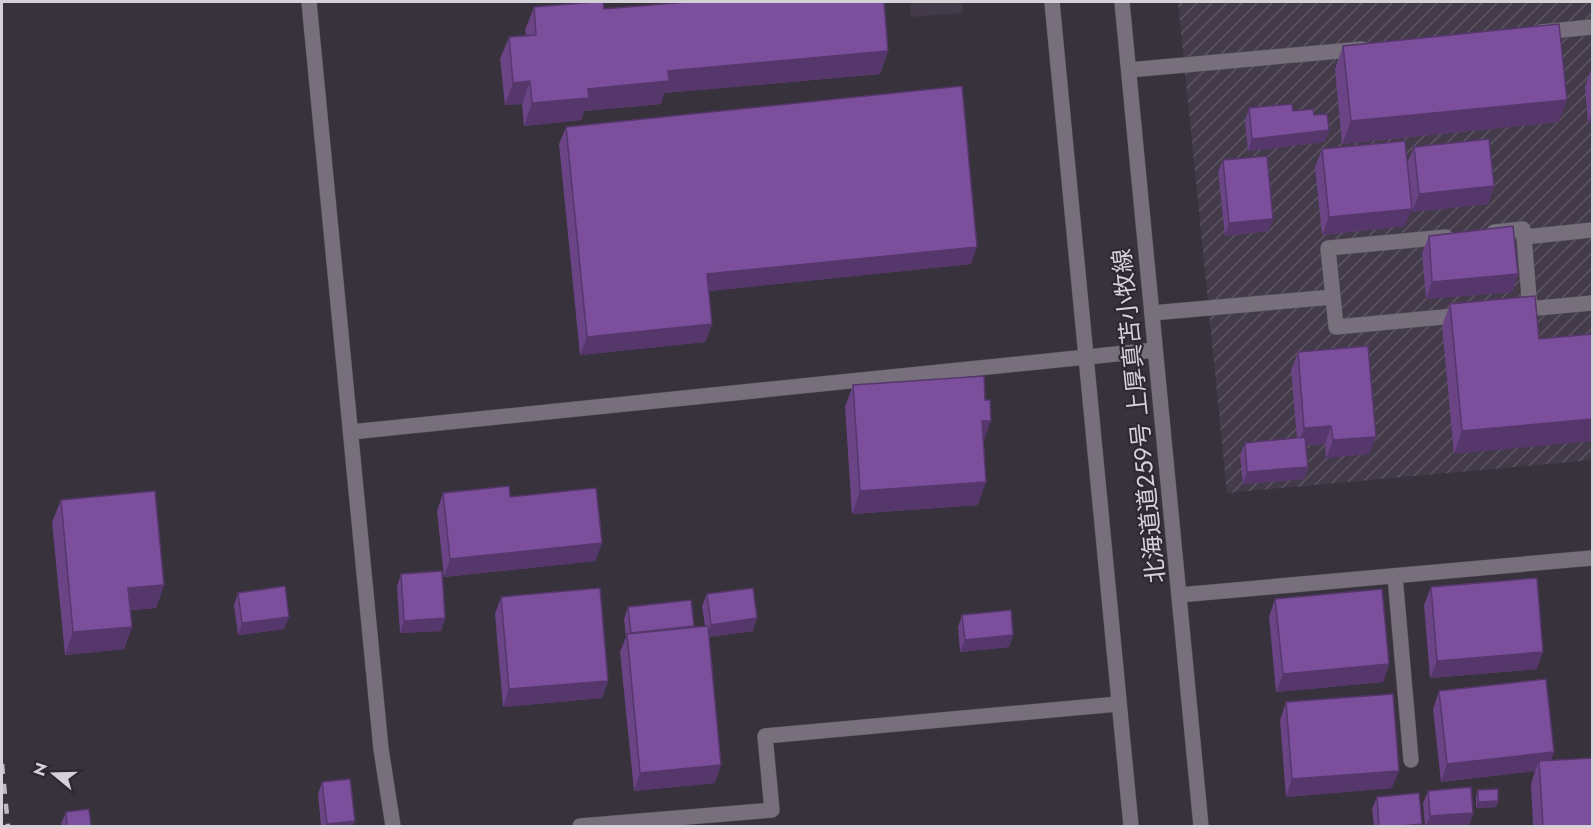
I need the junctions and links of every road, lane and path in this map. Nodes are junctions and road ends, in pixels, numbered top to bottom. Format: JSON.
{"nodes":[{"id":1,"x":309,"y":2,"type":"edge"},
{"id":2,"x":1052,"y":2,"type":"edge"},
{"id":3,"x":1122,"y":2,"type":"edge"},
{"id":4,"x":1593,"y":27,"type":"edge"},
{"id":5,"x":1521,"y":34,"type":"edge"},
{"id":6,"x":1378,"y":47,"type":"edge"},
{"id":7,"x":1129,"y":70,"type":"junction"},
{"id":8,"x":1593,"y":230,"type":"edge"},
{"id":9,"x":1524,"y":237,"type":"junction"},
{"id":10,"x":1333,"y":297,"type":"junction"},
{"id":11,"x":1593,"y":303,"type":"edge"},
{"id":12,"x":1530,"y":309,"type":"junction"},
{"id":13,"x":1152,"y":313,"type":"junction"},
{"id":14,"x":1155,"y":350,"type":"junction"},
{"id":15,"x":1087,"y":357,"type":"junction"},
{"id":16,"x":351,"y":432,"type":"junction"},
{"id":17,"x":1593,"y":558,"type":"edge"},
{"id":18,"x":1395,"y":576,"type":"junction"},
{"id":19,"x":1179,"y":595,"type":"junction"},
{"id":20,"x":1119,"y":704,"type":"junction"},
{"id":21,"x":1411,"y":760,"type":"dead end"},
{"id":22,"x":393,"y":826,"type":"edge"},
{"id":23,"x":580,"y":826,"type":"edge"},
{"id":24,"x":1131,"y":826,"type":"edge"},
{"id":25,"x":1201,"y":826,"type":"edge"}],
"edges":[{"from":1,"to":16,"type":"main road"},
{"from":2,"to":15,"type":"main road","name":"北海道道259号 上厚真苫小牧線"},
{"from":3,"to":7,"type":"main road","name":"北海道道259号 上厚真苫小牧線"},
{"from":4,"to":5,"type":"main road"},
{"from":6,"to":7,"type":"main road"},
{"from":7,"to":13,"type":"main road","name":"北海道道259号 上厚真苫小牧線"},
{"from":8,"to":9,"type":"main road"},
{"from":9,"to":10,"type":"main road"},
{"from":9,"to":12,"type":"main road"},
{"from":10,"to":12,"type":"main road"},
{"from":10,"to":13,"type":"main road"},
{"from":11,"to":12,"type":"main road"},
{"from":13,"to":14,"type":"main road","name":"北海道道259号 上厚真苫小牧線"},
{"from":14,"to":15,"type":"main road"},
{"from":14,"to":19,"type":"main road","name":"北海道道259号 上厚真苫小牧線"},
{"from":15,"to":16,"type":"main road"},
{"from":15,"to":20,"type":"main road","name":"北海道道259号 上厚真苫小牧線"},
{"from":16,"to":22,"type":"main road"},
{"from":17,"to":18,"type":"main road"},
{"from":18,"to":19,"type":"main road"},
{"from":18,"to":21,"type":"main road"},
{"from":19,"to":25,"type":"main road","name":"北海道道259号 上厚真苫小牧線"},
{"from":20,"to":23,"type":"main road"},
{"from":20,"to":24,"type":"main road","name":"北海道道259号 上厚真苫小牧線"}]}
